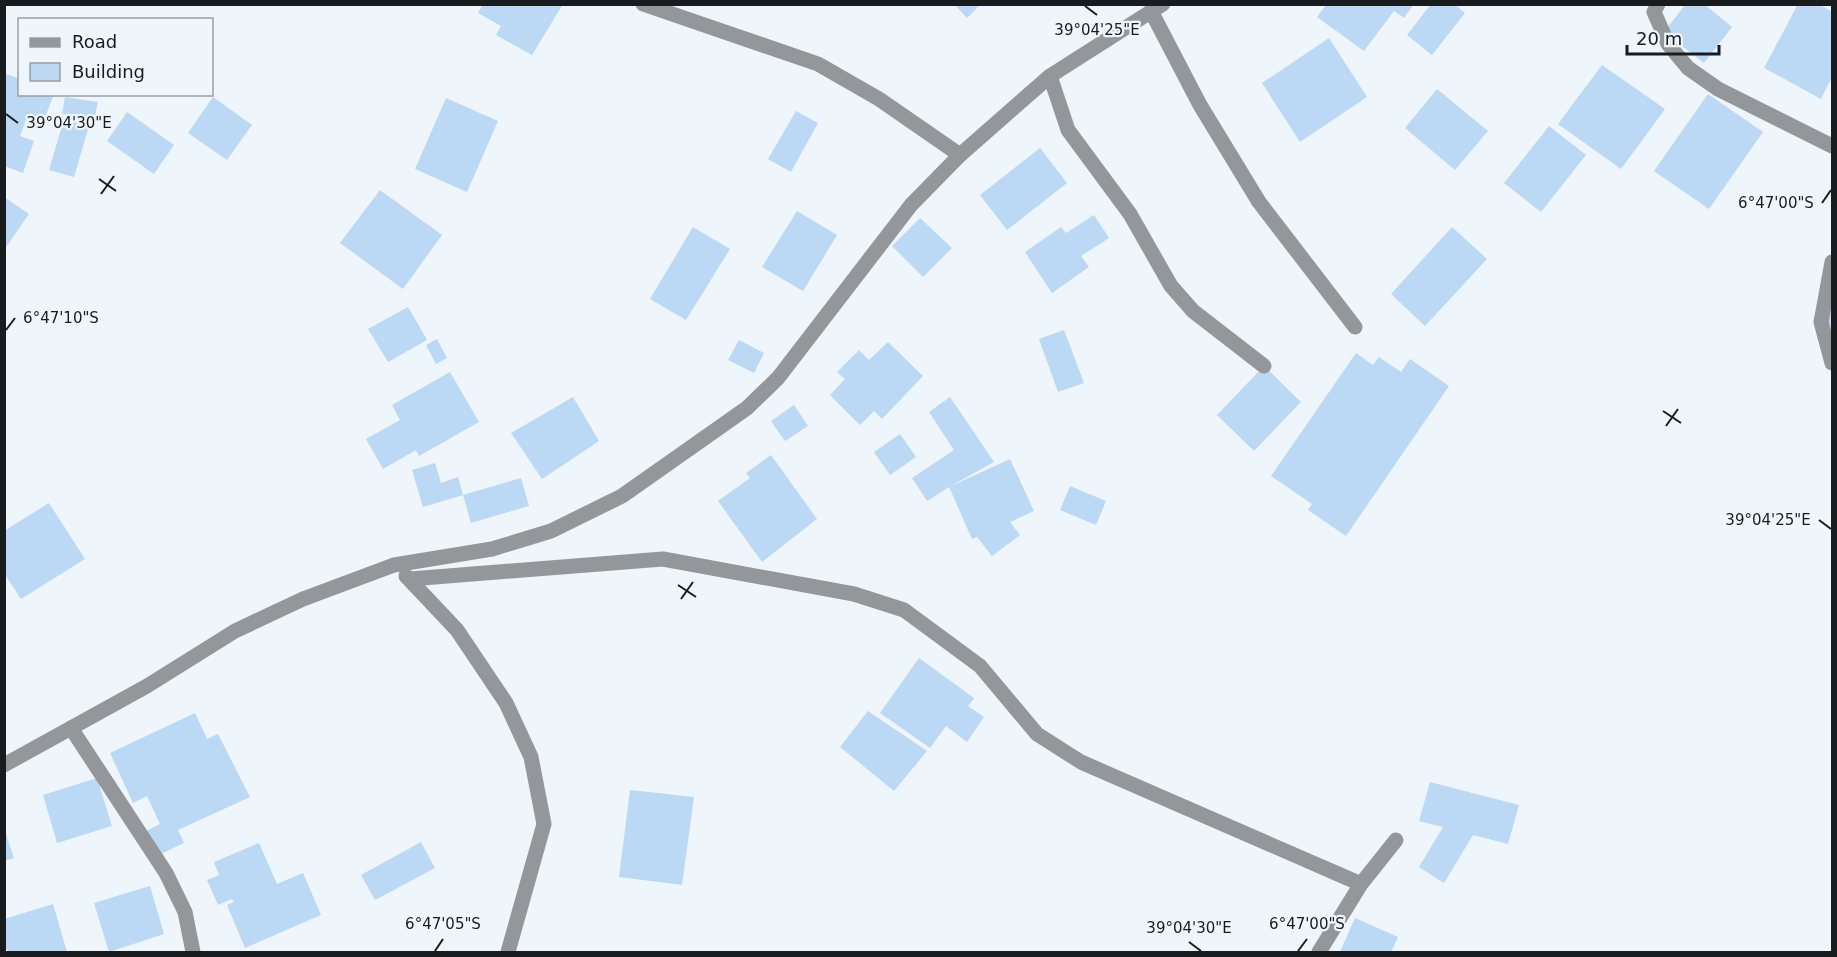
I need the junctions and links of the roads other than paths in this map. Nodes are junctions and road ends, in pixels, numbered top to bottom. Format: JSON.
{"nodes":[{"id":1,"x":643,"y":4,"type":"edge"},
{"id":2,"x":1658,"y":4,"type":"edge"},
{"id":3,"x":1157,"y":8,"type":"edge"},
{"id":4,"x":1050,"y":76,"type":"junction"},
{"id":5,"x":1833,"y":146,"type":"edge"},
{"id":6,"x":960,"y":155,"type":"junction"},
{"id":7,"x":1833,"y":262,"type":"edge"},
{"id":8,"x":1355,"y":327,"type":"dead end"},
{"id":9,"x":1833,"y":363,"type":"edge"},
{"id":10,"x":1263,"y":366,"type":"dead end"},
{"id":11,"x":394,"y":565,"type":"junction"},
{"id":12,"x":410,"y":579,"type":"junction"},
{"id":13,"x":71,"y":728,"type":"junction"},
{"id":14,"x":4,"y":765,"type":"edge"},
{"id":15,"x":1396,"y":840,"type":"dead end"},
{"id":16,"x":1361,"y":884,"type":"junction"},
{"id":17,"x":193,"y":952,"type":"edge"},
{"id":18,"x":508,"y":952,"type":"edge"},
{"id":19,"x":1319,"y":952,"type":"edge"}],
"edges":[{"from":1,"to":6,"type":"street"},
{"from":2,"to":5,"type":"street"},
{"from":3,"to":4,"type":"street"},
{"from":3,"to":8,"type":"street"},
{"from":4,"to":6,"type":"street"},
{"from":4,"to":10,"type":"street"},
{"from":6,"to":11,"type":"street"},
{"from":7,"to":9,"type":"street"},
{"from":11,"to":12,"type":"street"},
{"from":11,"to":13,"type":"street"},
{"from":12,"to":16,"type":"street"},
{"from":12,"to":18,"type":"street"},
{"from":13,"to":14,"type":"street"},
{"from":13,"to":17,"type":"street"},
{"from":15,"to":16,"type":"street"},
{"from":16,"to":19,"type":"street"}]}
